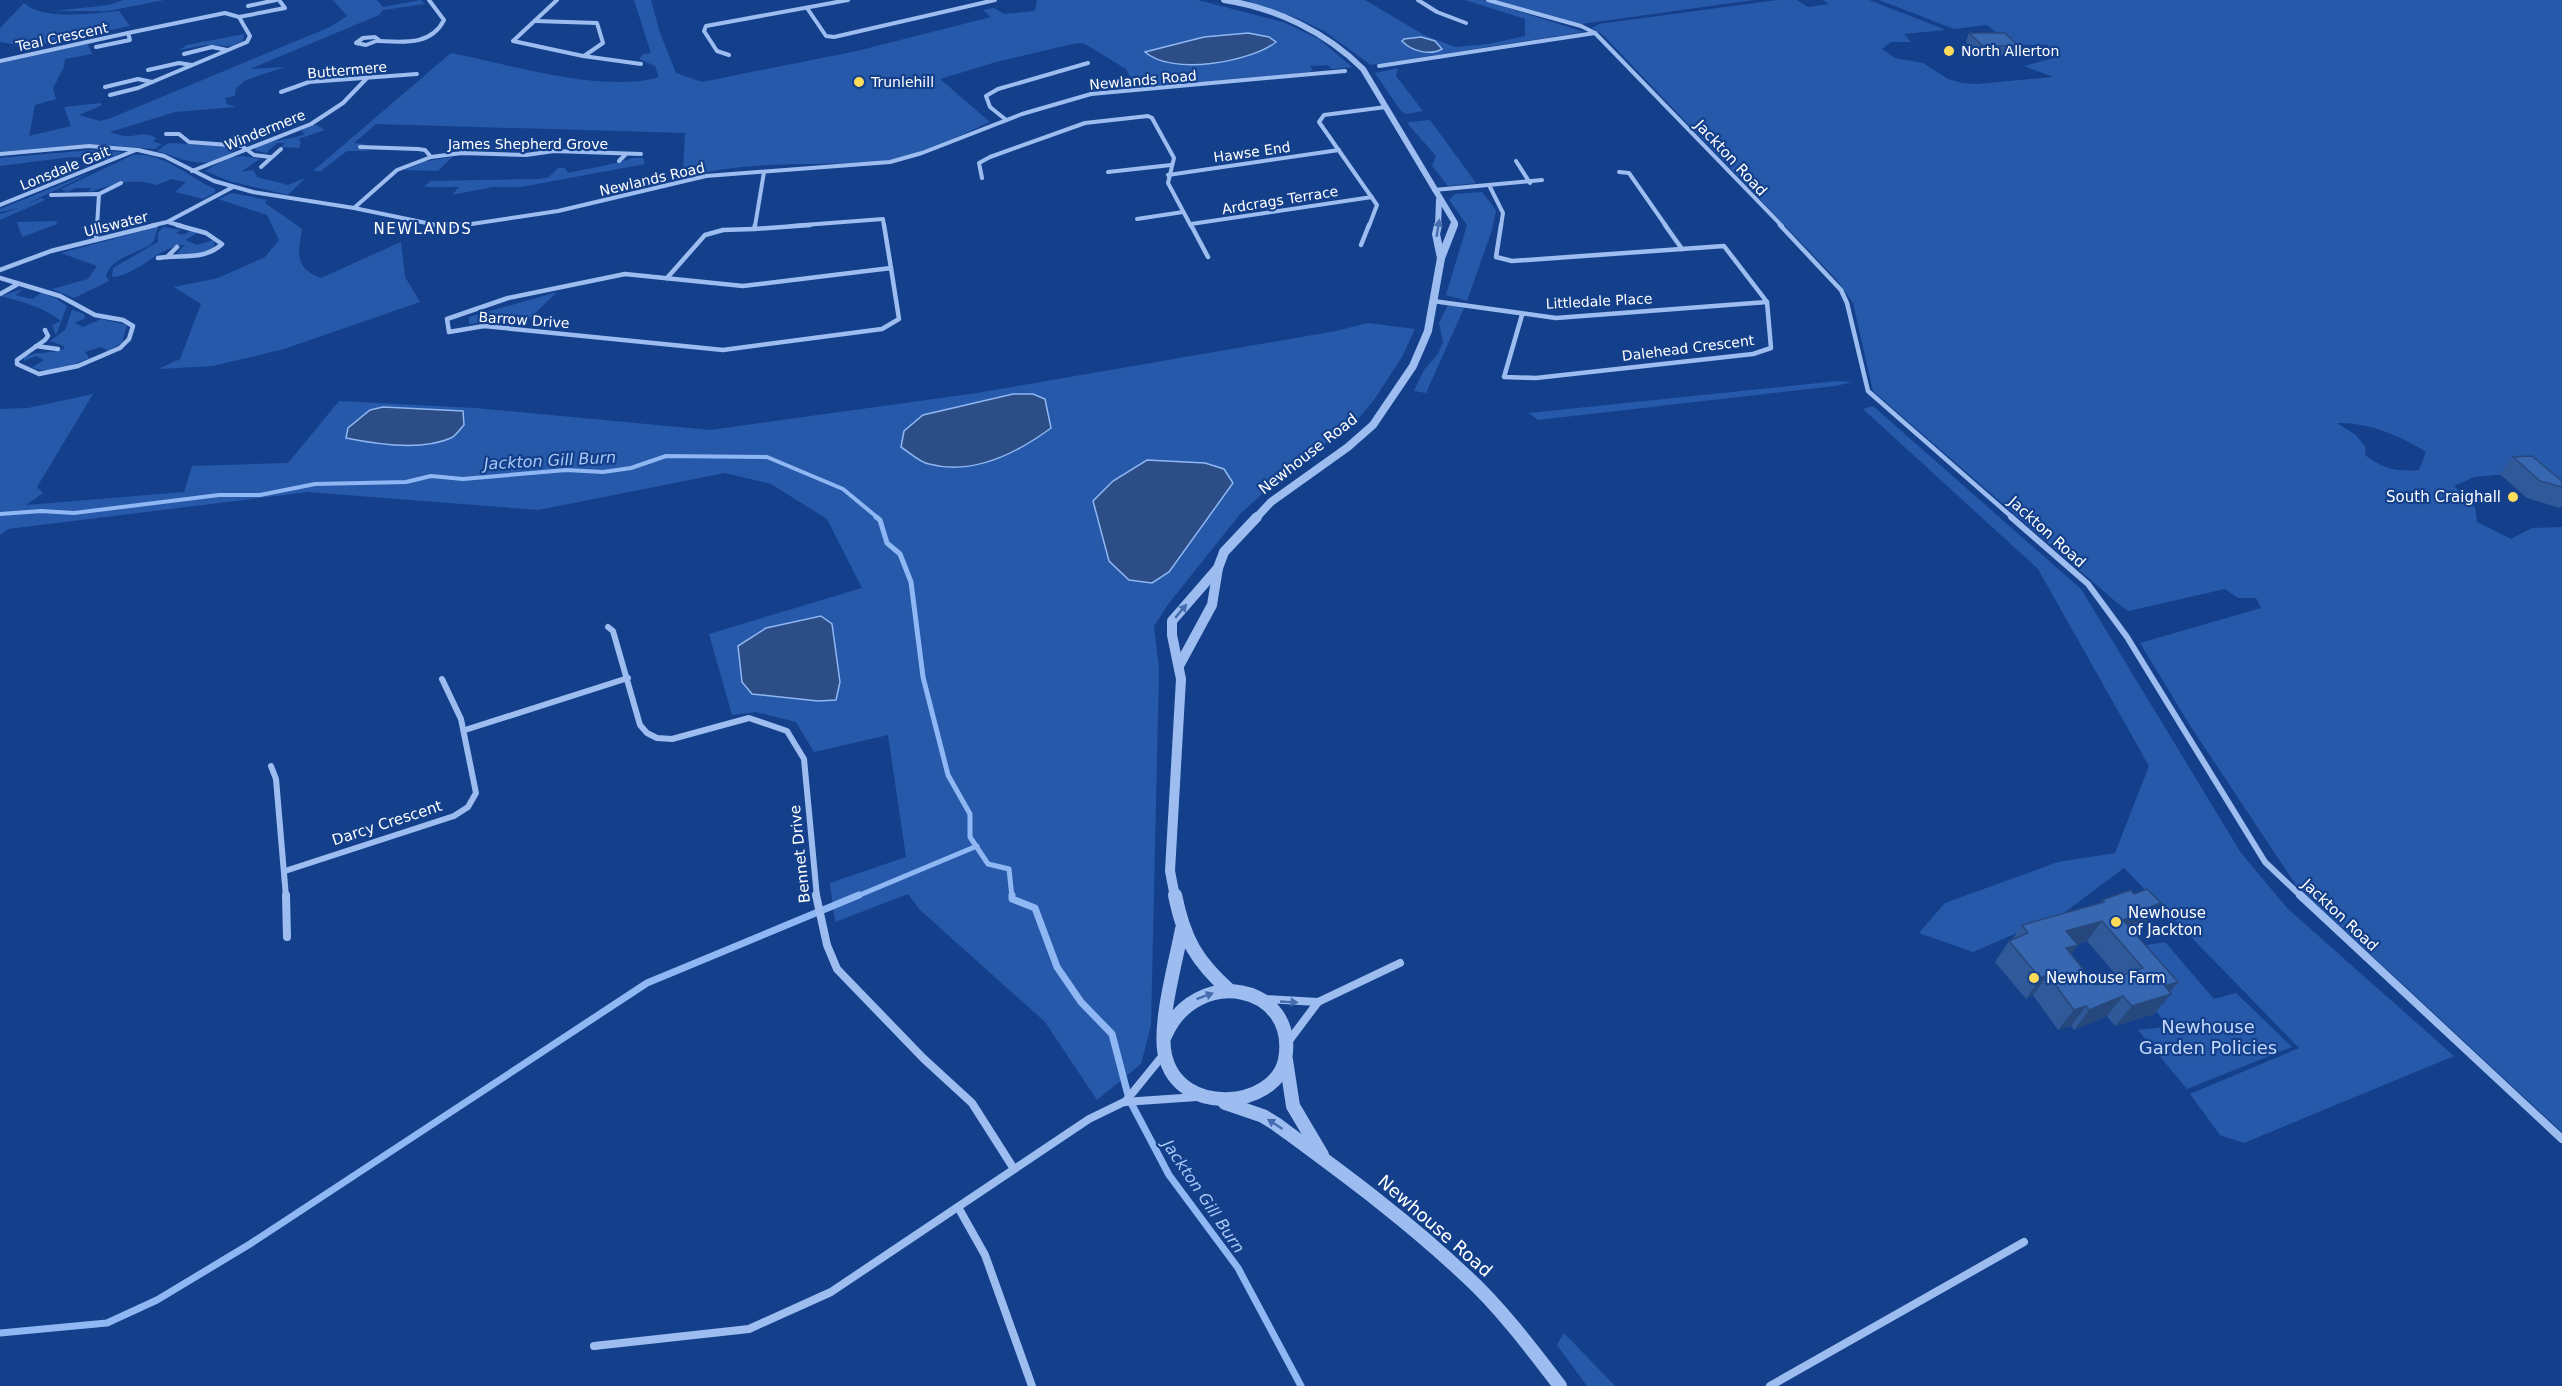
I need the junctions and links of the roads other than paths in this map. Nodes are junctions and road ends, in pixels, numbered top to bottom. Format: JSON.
{"nodes":[{"id":1,"x":278,"y":0,"type":"edge"},
{"id":2,"x":429,"y":0,"type":"edge"},
{"id":3,"x":557,"y":0,"type":"edge"},
{"id":4,"x":848,"y":0,"type":"edge"},
{"id":5,"x":994,"y":0,"type":"edge"},
{"id":6,"x":1219,"y":0,"type":"edge"},
{"id":7,"x":1224,"y":0,"type":"edge"},
{"id":8,"x":1418,"y":0,"type":"edge"},
{"id":9,"x":1488,"y":0,"type":"edge"},
{"id":10,"x":980,"y":4,"type":"junction"},
{"id":11,"x":248,"y":6,"type":"dead end"},
{"id":12,"x":807,"y":8,"type":"junction"},
{"id":13,"x":987,"y":8,"type":"dead end"},
{"id":14,"x":1276,"y":15,"type":"junction"},
{"id":15,"x":238,"y":18,"type":"junction"},
{"id":16,"x":535,"y":21,"type":"junction"},
{"id":17,"x":1466,"y":23,"type":"dead end"},
{"id":18,"x":128,"y":33,"type":"junction"},
{"id":19,"x":1595,"y":33,"type":"junction"},
{"id":20,"x":378,"y":41,"type":"junction"},
{"id":21,"x":96,"y":47,"type":"dead end"},
{"id":22,"x":228,"y":50,"type":"junction"},
{"id":23,"x":184,"y":54,"type":"dead end"},
{"id":24,"x":729,"y":55,"type":"dead end"},
{"id":25,"x":583,"y":56,"type":"junction"},
{"id":26,"x":635,"y":56,"type":"dead end"},
{"id":27,"x":0,"y":61,"type":"edge"},
{"id":28,"x":626,"y":61,"type":"junction"},
{"id":29,"x":1088,"y":63,"type":"dead end"},
{"id":30,"x":1404,"y":63,"type":"junction"},
{"id":31,"x":641,"y":64,"type":"dead end"},
{"id":32,"x":192,"y":65,"type":"junction"},
{"id":33,"x":1378,"y":66,"type":"dead end"},
{"id":34,"x":1319,"y":67,"type":"dead end"},
{"id":35,"x":148,"y":70,"type":"dead end"},
{"id":36,"x":1039,"y":70,"type":"dead end"},
{"id":37,"x":1345,"y":71,"type":"dead end"},
{"id":38,"x":1410,"y":71,"type":"dead end"},
{"id":39,"x":1325,"y":73,"type":"junction"},
{"id":40,"x":417,"y":74,"type":"dead end"},
{"id":41,"x":1048,"y":76,"type":"junction"},
{"id":42,"x":367,"y":78,"type":"junction"},
{"id":43,"x":152,"y":82,"type":"junction"},
{"id":44,"x":105,"y":87,"type":"dead end"},
{"id":45,"x":281,"y":92,"type":"dead end"},
{"id":46,"x":110,"y":95,"type":"dead end"},
{"id":47,"x":1386,"y":107,"type":"junction"},
{"id":48,"x":1005,"y":119,"type":"junction"},
{"id":49,"x":166,"y":134,"type":"dead end"},
{"id":50,"x":360,"y":147,"type":"dead end"},
{"id":51,"x":381,"y":148,"type":"junction"},
{"id":52,"x":246,"y":149,"type":"junction"},
{"id":53,"x":281,"y":149,"type":"dead end"},
{"id":54,"x":138,"y":150,"type":"junction"},
{"id":55,"x":1339,"y":150,"type":"junction"},
{"id":56,"x":0,"y":154,"type":"edge"},
{"id":57,"x":626,"y":154,"type":"junction"},
{"id":58,"x":641,"y":154,"type":"dead end"},
{"id":59,"x":372,"y":156,"type":"dead end"},
{"id":60,"x":431,"y":156,"type":"junction"},
{"id":61,"x":270,"y":157,"type":"junction"},
{"id":62,"x":1516,"y":161,"type":"dead end"},
{"id":63,"x":619,"y":162,"type":"dead end"},
{"id":64,"x":1171,"y":165,"type":"junction"},
{"id":65,"x":261,"y":167,"type":"dead end"},
{"id":66,"x":192,"y":171,"type":"junction"},
{"id":67,"x":764,"y":172,"type":"junction"},
{"id":68,"x":1108,"y":172,"type":"dead end"},
{"id":69,"x":1619,"y":172,"type":"dead end"},
{"id":70,"x":1168,"y":175,"type":"junction"},
{"id":71,"x":982,"y":178,"type":"dead end"},
{"id":72,"x":1542,"y":180,"type":"dead end"},
{"id":73,"x":121,"y":183,"type":"dead end"},
{"id":74,"x":1530,"y":183,"type":"junction"},
{"id":75,"x":233,"y":187,"type":"junction"},
{"id":76,"x":1490,"y":187,"type":"junction"},
{"id":77,"x":99,"y":194,"type":"junction"},
{"id":78,"x":1436,"y":194,"type":"junction"},
{"id":79,"x":51,"y":195,"type":"dead end"},
{"id":80,"x":1372,"y":197,"type":"junction"},
{"id":81,"x":1,"y":204,"type":"edge"},
{"id":82,"x":354,"y":208,"type":"junction"},
{"id":83,"x":1183,"y":212,"type":"junction"},
{"id":84,"x":1137,"y":219,"type":"dead end"},
{"id":85,"x":167,"y":222,"type":"junction"},
{"id":86,"x":1191,"y":224,"type":"junction"},
{"id":87,"x":754,"y":229,"type":"junction"},
{"id":88,"x":96,"y":240,"type":"junction"},
{"id":89,"x":1361,"y":245,"type":"dead end"},
{"id":90,"x":177,"y":247,"type":"dead end"},
{"id":91,"x":1682,"y":249,"type":"junction"},
{"id":92,"x":167,"y":257,"type":"junction"},
{"id":93,"x":1208,"y":257,"type":"dead end"},
{"id":94,"x":158,"y":258,"type":"dead end"},
{"id":95,"x":1442,"y":258,"type":"junction"},
{"id":96,"x":892,"y":268,"type":"junction"},
{"id":97,"x":0,"y":270,"type":"edge"},
{"id":98,"x":0,"y":278,"type":"edge"},
{"id":99,"x":667,"y":278,"type":"junction"},
{"id":100,"x":18,"y":284,"type":"junction"},
{"id":101,"x":0,"y":294,"type":"edge"},
{"id":102,"x":1433,"y":301,"type":"junction"},
{"id":103,"x":1767,"y":302,"type":"junction"},
{"id":104,"x":1522,"y":315,"type":"junction"},
{"id":105,"x":45,"y":330,"type":"dead end"},
{"id":106,"x":36,"y":346,"type":"junction"},
{"id":107,"x":58,"y":349,"type":"dead end"},
{"id":108,"x":1218,"y":568,"type":"junction"},
{"id":109,"x":608,"y":627,"type":"dead end"},
{"id":110,"x":1180,"y":663,"type":"junction"},
{"id":111,"x":628,"y":678,"type":"junction"},
{"id":112,"x":442,"y":680,"type":"dead end"},
{"id":113,"x":465,"y":730,"type":"junction"},
{"id":114,"x":272,"y":766,"type":"dead end"},
{"id":115,"x":285,"y":871,"type":"junction"},
{"id":116,"x":1182,"y":929,"type":"junction"},
{"id":117,"x":287,"y":937,"type":"dead end"},
{"id":118,"x":1400,"y":963,"type":"dead end"},
{"id":119,"x":1230,"y":991,"type":"junction"},
{"id":120,"x":1260,"y":999,"type":"junction"},
{"id":121,"x":1318,"y":1002,"type":"junction"},
{"id":122,"x":1165,"y":1036,"type":"junction"},
{"id":123,"x":1288,"y":1042,"type":"junction"},
{"id":124,"x":1164,"y":1054,"type":"junction"},
{"id":125,"x":1286,"y":1060,"type":"junction"},
{"id":126,"x":1201,"y":1097,"type":"junction"},
{"id":127,"x":1221,"y":1101,"type":"junction"},
{"id":128,"x":1124,"y":1102,"type":"junction"},
{"id":129,"x":2562,"y":1139,"type":"edge"},
{"id":130,"x":1324,"y":1157,"type":"junction"},
{"id":131,"x":1014,"y":1169,"type":"junction"},
{"id":132,"x":958,"y":1207,"type":"junction"},
{"id":133,"x":2024,"y":1242,"type":"dead end"},
{"id":134,"x":594,"y":1346,"type":"dead end"},
{"id":135,"x":1032,"y":1386,"type":"edge"},
{"id":136,"x":1560,"y":1386,"type":"edge"},
{"id":137,"x":1770,"y":1386,"type":"edge"}],
"edges":[{"from":1,"to":11,"type":"street","name":"Teal Crescent"},
{"from":1,"to":15,"type":"street","name":"Teal Crescent"},
{"from":2,"to":20,"type":"street"},
{"from":3,"to":16,"type":"street"},
{"from":4,"to":12,"type":"street"},
{"from":5,"to":10,"type":"street"},
{"from":6,"to":14,"type":"street","name":"Newhouse Road"},
{"from":7,"to":14,"type":"street","name":"Newhouse Road"},
{"from":8,"to":17,"type":"street"},
{"from":9,"to":19,"type":"street","name":"Jackton Road"},
{"from":10,"to":12,"type":"street"},
{"from":10,"to":13,"type":"street"},
{"from":12,"to":24,"type":"street"},
{"from":14,"to":47,"type":"street","name":"Newhouse Road"},
{"from":15,"to":18,"type":"street","name":"Teal Crescent"},
{"from":15,"to":22,"type":"street"},
{"from":16,"to":25,"type":"street"},
{"from":16,"to":25,"type":"street"},
{"from":18,"to":21,"type":"street","name":"Teal Crescent"},
{"from":18,"to":27,"type":"street","name":"Teal Crescent"},
{"from":19,"to":30,"type":"street"},
{"from":19,"to":129,"type":"street","name":"Jackton Road"},
{"from":20,"to":20,"type":"street"},
{"from":22,"to":23,"type":"street"},
{"from":22,"to":32,"type":"street"},
{"from":25,"to":28,"type":"street"},
{"from":26,"to":28,"type":"street"},
{"from":28,"to":31,"type":"street"},
{"from":29,"to":41,"type":"street"},
{"from":30,"to":33,"type":"street"},
{"from":30,"to":38,"type":"street"},
{"from":32,"to":35,"type":"street"},
{"from":32,"to":43,"type":"street"},
{"from":34,"to":39,"type":"street"},
{"from":36,"to":41,"type":"street"},
{"from":37,"to":39,"type":"street","name":"Newlands Road"},
{"from":39,"to":48,"type":"street","name":"Newlands Road"},
{"from":40,"to":42,"type":"street","name":"Buttermere"},
{"from":41,"to":48,"type":"street"},
{"from":42,"to":45,"type":"street","name":"Buttermere"},
{"from":42,"to":52,"type":"street","name":"Windermere"},
{"from":43,"to":44,"type":"street"},
{"from":43,"to":46,"type":"street"},
{"from":47,"to":55,"type":"street"},
{"from":47,"to":78,"type":"street","name":"Newhouse Road"},
{"from":48,"to":67,"type":"street","name":"Newlands Road"},
{"from":49,"to":52,"type":"street"},
{"from":50,"to":51,"type":"street","name":"James Shepherd Grove"},
{"from":51,"to":59,"type":"street"},
{"from":51,"to":60,"type":"street","name":"James Shepherd Grove"},
{"from":52,"to":61,"type":"street"},
{"from":52,"to":66,"type":"street","name":"Windermere"},
{"from":53,"to":61,"type":"street"},
{"from":54,"to":56,"type":"street","name":"Newlands Road"},
{"from":54,"to":66,"type":"street","name":"Newlands Road"},
{"from":54,"to":81,"type":"street","name":"Lonsdale Gait"},
{"from":55,"to":70,"type":"street","name":"Hawse End"},
{"from":55,"to":80,"type":"street"},
{"from":57,"to":58,"type":"street","name":"James Shepherd Grove"},
{"from":57,"to":60,"type":"street","name":"James Shepherd Grove"},
{"from":57,"to":63,"type":"street","name":"James Shepherd Grove"},
{"from":60,"to":82,"type":"street","name":"James Shepherd Grove"},
{"from":61,"to":65,"type":"street"},
{"from":62,"to":74,"type":"street"},
{"from":64,"to":68,"type":"street"},
{"from":64,"to":70,"type":"street"},
{"from":64,"to":71,"type":"street"},
{"from":66,"to":75,"type":"street","name":"Newlands Road"},
{"from":67,"to":82,"type":"street","name":"Newlands Road"},
{"from":67,"to":87,"type":"street"},
{"from":69,"to":91,"type":"street"},
{"from":70,"to":83,"type":"street"},
{"from":72,"to":74,"type":"street"},
{"from":73,"to":77,"type":"street"},
{"from":74,"to":76,"type":"street"},
{"from":75,"to":82,"type":"street","name":"Newlands Road"},
{"from":75,"to":85,"type":"street","name":"Ullswater"},
{"from":76,"to":78,"type":"street"},
{"from":76,"to":91,"type":"street"},
{"from":77,"to":79,"type":"street"},
{"from":77,"to":88,"type":"street"},
{"from":95,"to":78,"type":"street","name":"Newhouse Road","one_way":true},
{"from":78,"to":95,"type":"street","name":"Newhouse Road"},
{"from":80,"to":86,"type":"street","name":"Ardcrags Terrace"},
{"from":80,"to":89,"type":"street"},
{"from":83,"to":84,"type":"street"},
{"from":83,"to":86,"type":"street"},
{"from":85,"to":88,"type":"street","name":"Ullswater"},
{"from":85,"to":92,"type":"street"},
{"from":86,"to":93,"type":"street"},
{"from":87,"to":96,"type":"street","name":"Barrow Drive"},
{"from":87,"to":99,"type":"street"},
{"from":88,"to":97,"type":"street","name":"Ullswater"},
{"from":90,"to":92,"type":"street"},
{"from":91,"to":103,"type":"street"},
{"from":92,"to":94,"type":"street"},
{"from":95,"to":102,"type":"street","name":"Newhouse Road"},
{"from":96,"to":99,"type":"street","name":"Barrow Drive"},
{"from":96,"to":99,"type":"street","name":"Barrow Drive"},
{"from":98,"to":100,"type":"street"},
{"from":100,"to":101,"type":"street"},
{"from":100,"to":106,"type":"street"},
{"from":102,"to":104,"type":"street","name":"Littledale Place"},
{"from":102,"to":108,"type":"street","name":"Newhouse Road"},
{"from":103,"to":104,"type":"street","name":"Littledale Place"},
{"from":103,"to":104,"type":"street","name":"Dalehead Crescent"},
{"from":105,"to":106,"type":"street"},
{"from":106,"to":107,"type":"street"},
{"from":108,"to":110,"type":"street","name":"Newhouse Road"},
{"from":110,"to":108,"type":"street","name":"Newhouse Road","one_way":true},
{"from":109,"to":111,"type":"street","name":"Bennet Drive"},
{"from":110,"to":116,"type":"street","name":"Newhouse Road"},
{"from":111,"to":113,"type":"street"},
{"from":111,"to":131,"type":"street","name":"Bennet Drive"},
{"from":112,"to":113,"type":"street","name":"Darcy Crescent"},
{"from":113,"to":115,"type":"street","name":"Darcy Crescent"},
{"from":114,"to":115,"type":"street"},
{"from":115,"to":117,"type":"street"},
{"from":116,"to":119,"type":"street","name":"Newhouse Road"},
{"from":116,"to":122,"type":"street","name":"Newhouse Road"},
{"from":118,"to":121,"type":"street"},
{"from":119,"to":120,"type":"street"},
{"from":122,"to":119,"type":"street","one_way":true},
{"from":120,"to":121,"type":"street","one_way":true},
{"from":120,"to":123,"type":"street"},
{"from":121,"to":123,"type":"street"},
{"from":122,"to":124,"type":"street"},
{"from":123,"to":125,"type":"street"},
{"from":124,"to":126,"type":"street"},
{"from":124,"to":128,"type":"street"},
{"from":125,"to":127,"type":"street"},
{"from":125,"to":130,"type":"street","name":"Newhouse Road"},
{"from":126,"to":127,"type":"street"},
{"from":126,"to":128,"type":"street"},
{"from":130,"to":127,"type":"street","name":"Newhouse Road","one_way":true},
{"from":128,"to":131,"type":"street"},
{"from":130,"to":136,"type":"street","name":"Newhouse Road"},
{"from":131,"to":132,"type":"street"},
{"from":132,"to":134,"type":"street"},
{"from":132,"to":135,"type":"street"},
{"from":133,"to":137,"type":"street"}]}
